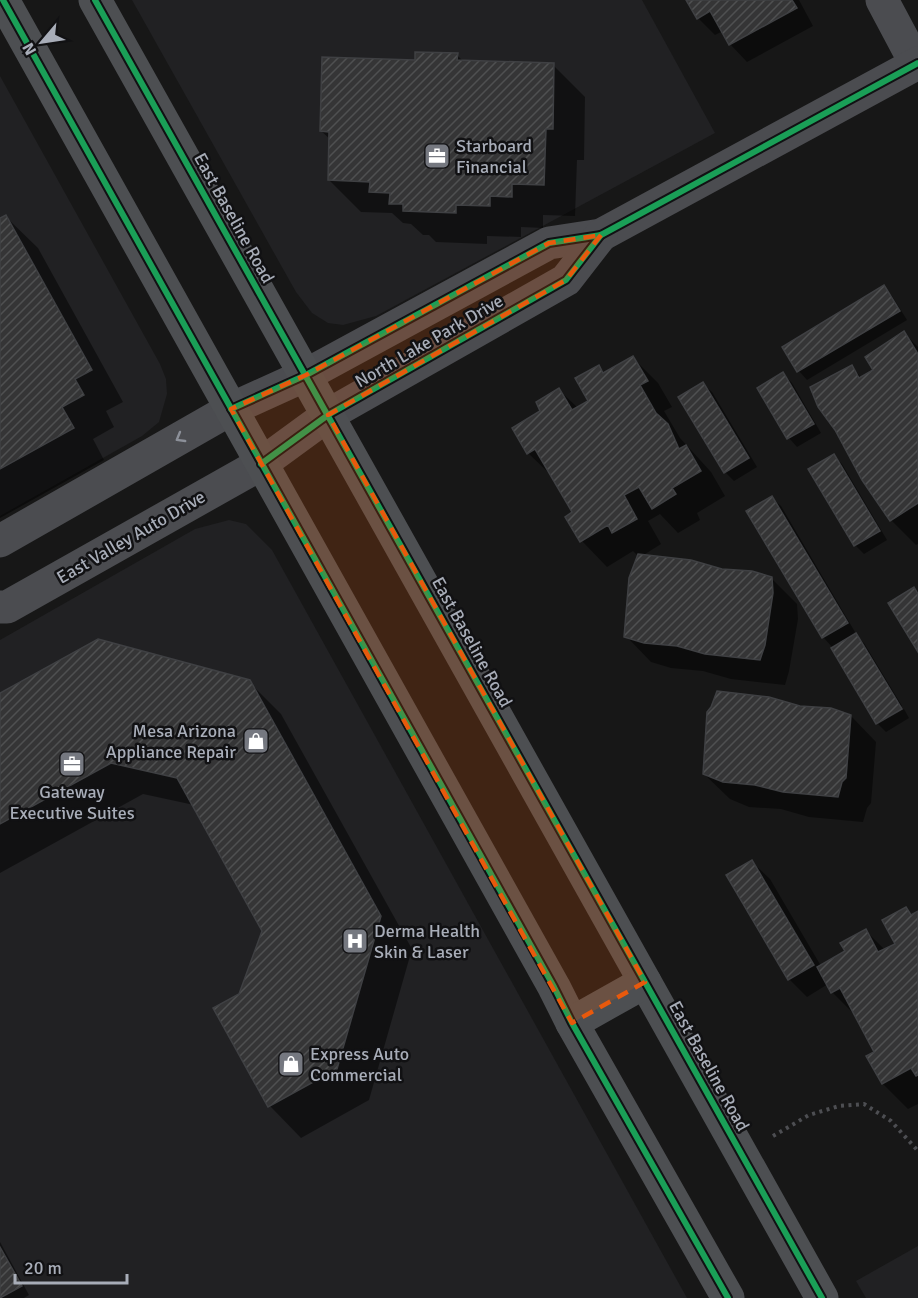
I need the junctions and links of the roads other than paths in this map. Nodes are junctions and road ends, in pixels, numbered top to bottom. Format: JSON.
{"nodes":[{"id":1,"x":3,"y":0,"type":"edge"},
{"id":2,"x":95,"y":0,"type":"edge"},
{"id":3,"x":882,"y":0,"type":"edge"},
{"id":4,"x":917,"y":64,"type":"edge"},
{"id":5,"x":601,"y":235,"type":"junction"},
{"id":6,"x":306,"y":375,"type":"junction"},
{"id":7,"x":231,"y":410,"type":"junction"},
{"id":8,"x":328,"y":415,"type":"junction"},
{"id":9,"x":261,"y":464,"type":"junction"},
{"id":10,"x":0,"y":541,"type":"edge"},
{"id":11,"x":0,"y":607,"type":"edge"},
{"id":12,"x":645,"y":982,"type":"junction"},
{"id":13,"x":572,"y":1023,"type":"junction"},
{"id":14,"x":728,"y":1298,"type":"edge"},
{"id":15,"x":822,"y":1298,"type":"edge"}],
"edges":[{"from":1,"to":7,"type":"main road"},
{"from":2,"to":6,"type":"main road","name":"East Baseline Road"},
{"from":3,"to":4,"type":"street"},
{"from":4,"to":5,"type":"street","name":"North Lake Park Drive"},
{"from":5,"to":6,"type":"street","name":"North Lake Park Drive"},
{"from":5,"to":8,"type":"street","name":"North Lake Park Drive"},
{"from":6,"to":7,"type":"street","name":"North Lake Park Drive"},
{"from":6,"to":8,"type":"main road","name":"East Baseline Road"},
{"from":7,"to":9,"type":"main road"},
{"from":7,"to":10,"type":"street","one_way":true},
{"from":8,"to":9,"type":"street","name":"North Lake Park Drive"},
{"from":8,"to":12,"type":"main road","name":"East Baseline Road"},
{"from":9,"to":11,"type":"street","name":"East Valley Auto Drive"},
{"from":9,"to":13,"type":"main road"},
{"from":12,"to":13,"type":"main road"},
{"from":12,"to":15,"type":"main road","name":"East Baseline Road"},
{"from":13,"to":14,"type":"main road"}]}
